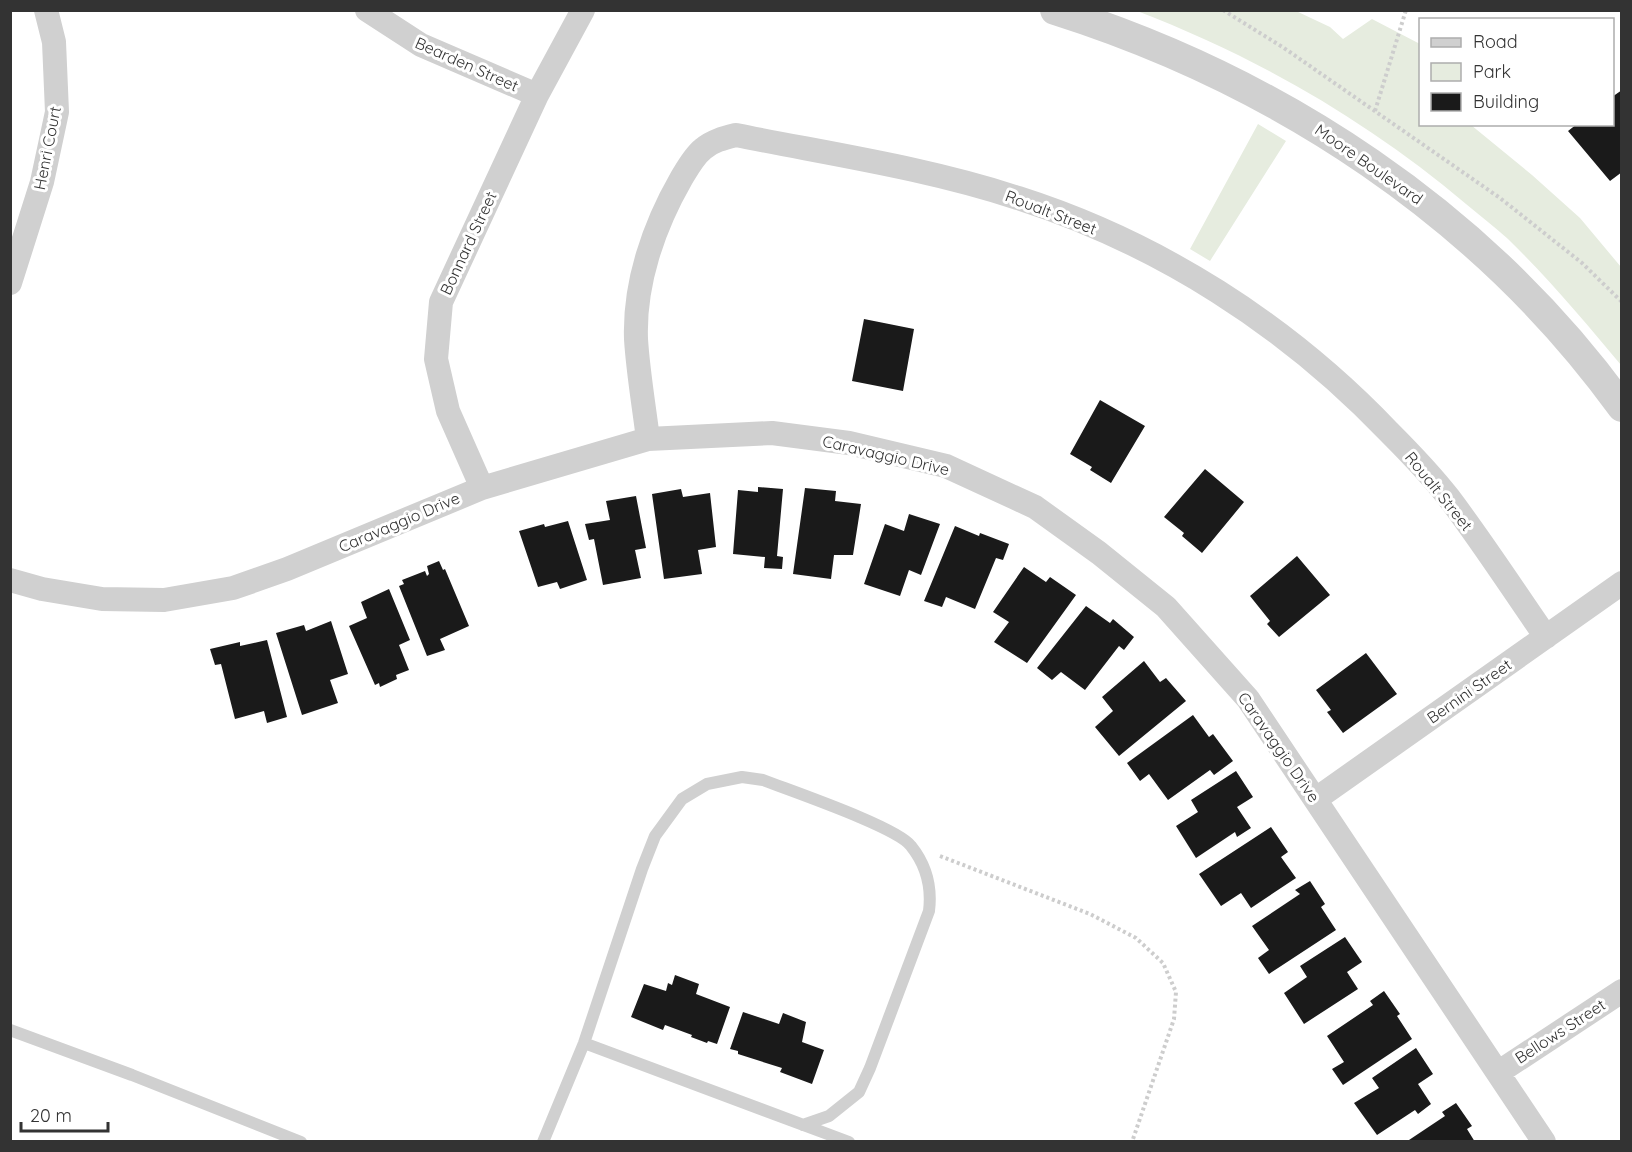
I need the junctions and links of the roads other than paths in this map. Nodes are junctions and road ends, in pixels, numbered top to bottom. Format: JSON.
{"nodes":[{"id":1,"x":46,"y":10,"type":"edge"},
{"id":2,"x":368,"y":10,"type":"edge"},
{"id":3,"x":583,"y":10,"type":"edge"},
{"id":4,"x":1055,"y":10,"type":"edge"},
{"id":5,"x":537,"y":95,"type":"junction"},
{"id":6,"x":10,"y":282,"type":"edge"},
{"id":7,"x":1622,"y":406,"type":"edge"},
{"id":8,"x":648,"y":439,"type":"junction"},
{"id":9,"x":482,"y":488,"type":"junction"},
{"id":10,"x":10,"y":580,"type":"edge"},
{"id":11,"x":1622,"y":583,"type":"edge"},
{"id":12,"x":1546,"y":637,"type":"junction"},
{"id":13,"x":1316,"y":799,"type":"junction"},
{"id":14,"x":1622,"y":991,"type":"edge"},
{"id":15,"x":10,"y":1030,"type":"edge"},
{"id":16,"x":584,"y":1043,"type":"junction"},
{"id":17,"x":1499,"y":1072,"type":"junction"},
{"id":18,"x":803,"y":1125,"type":"junction"},
{"id":19,"x":301,"y":1142,"type":"edge"},
{"id":20,"x":543,"y":1142,"type":"edge"},
{"id":21,"x":849,"y":1142,"type":"edge"},
{"id":22,"x":1544,"y":1142,"type":"edge"}],
"edges":[{"from":1,"to":6,"type":"street","name":"Henri Court"},
{"from":2,"to":5,"type":"street","name":"Bearden Street"},
{"from":3,"to":5,"type":"street","name":"Bonnard Street"},
{"from":4,"to":7,"type":"street","name":"Moore Boulevard"},
{"from":5,"to":9,"type":"street","name":"Bonnard Street"},
{"from":8,"to":9,"type":"street","name":"Caravaggio Drive"},
{"from":8,"to":12,"type":"street","name":"Roualt Street"},
{"from":8,"to":13,"type":"street","name":"Caravaggio Drive"},
{"from":9,"to":10,"type":"street","name":"Caravaggio Drive"},
{"from":11,"to":12,"type":"street","name":"Bernini Street"},
{"from":12,"to":13,"type":"street","name":"Bernini Street"},
{"from":13,"to":17,"type":"street","name":"Caravaggio Drive"},
{"from":14,"to":17,"type":"street","name":"Bellows Street"},
{"from":15,"to":19,"type":"lane"},
{"from":16,"to":18,"type":"lane"},
{"from":16,"to":18,"type":"lane"},
{"from":16,"to":20,"type":"lane"},
{"from":17,"to":22,"type":"street","name":"Caravaggio Drive"},
{"from":18,"to":21,"type":"lane"}]}
